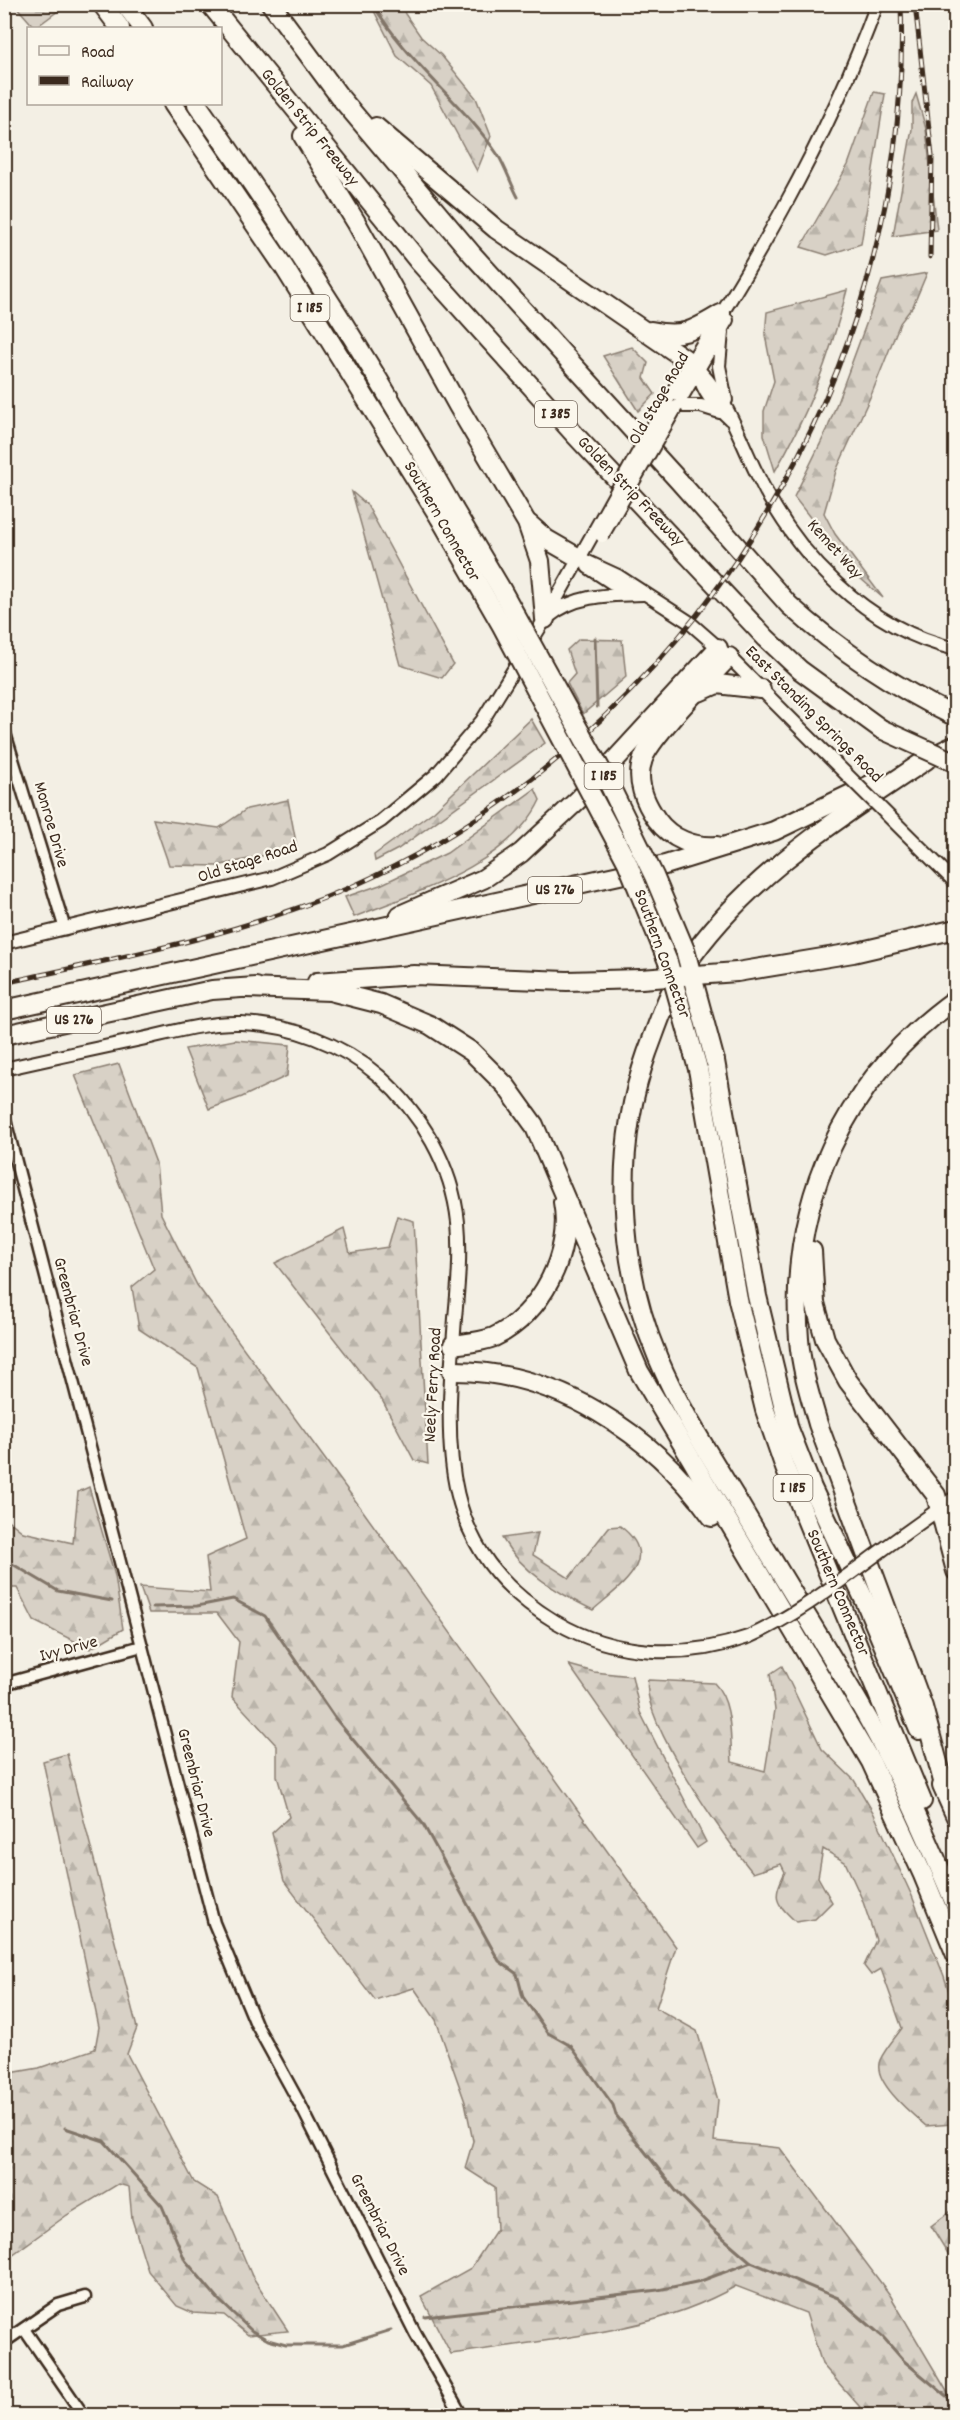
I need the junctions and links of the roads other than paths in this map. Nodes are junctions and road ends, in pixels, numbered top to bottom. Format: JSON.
{"nodes":[{"id":1,"x":102,"y":4,"type":"edge"},
{"id":2,"x":125,"y":4,"type":"edge"},
{"id":3,"x":210,"y":4,"type":"edge"},
{"id":4,"x":271,"y":4,"type":"edge"},
{"id":5,"x":877,"y":4,"type":"edge"},
{"id":6,"x":119,"y":27,"type":"edge"},
{"id":7,"x":142,"y":27,"type":"edge"},
{"id":8,"x":261,"y":69,"type":"junction"},
{"id":9,"x":339,"y":96,"type":"junction"},
{"id":10,"x":174,"y":105,"type":"edge"},
{"id":11,"x":198,"y":105,"type":"edge"},
{"id":12,"x":722,"y":321,"type":"junction"},
{"id":13,"x":641,"y":329,"type":"junction"},
{"id":14,"x":695,"y":366,"type":"junction"},
{"id":15,"x":674,"y":403,"type":"junction"},
{"id":16,"x":725,"y":410,"type":"junction"},
{"id":17,"x":446,"y":513,"type":"junction"},
{"id":18,"x":527,"y":523,"type":"junction"},
{"id":19,"x":579,"y":558,"type":"junction"},
{"id":20,"x":644,"y":594,"type":"junction"},
{"id":21,"x":545,"y":620,"type":"junction"},
{"id":22,"x":956,"y":649,"type":"edge"},
{"id":23,"x":724,"y":652,"type":"junction"},
{"id":24,"x":761,"y":689,"type":"junction"},
{"id":25,"x":697,"y":692,"type":"junction"},
{"id":26,"x":956,"y":717,"type":"edge"},
{"id":27,"x":4,"y":730,"type":"edge"},
{"id":28,"x":956,"y":745,"type":"edge"},
{"id":29,"x":926,"y":760,"type":"junction"},
{"id":30,"x":956,"y":763,"type":"edge"},
{"id":31,"x":740,"y":844,"type":"junction"},
{"id":32,"x":956,"y":883,"type":"edge"},
{"id":33,"x":65,"y":928,"type":"junction"},
{"id":34,"x":368,"y":929,"type":"junction"},
{"id":35,"x":954,"y":930,"type":"edge"},
{"id":36,"x":4,"y":944,"type":"edge"},
{"id":37,"x":246,"y":988,"type":"junction"},
{"id":38,"x":956,"y":999,"type":"edge"},
{"id":39,"x":4,"y":1010,"type":"edge"},
{"id":40,"x":4,"y":1035,"type":"edge"},
{"id":41,"x":907,"y":1042,"type":"junction"},
{"id":42,"x":4,"y":1069,"type":"edge"},
{"id":43,"x":4,"y":1116,"type":"edge"},
{"id":44,"x":555,"y":1172,"type":"junction"},
{"id":45,"x":453,"y":1345,"type":"junction"},
{"id":46,"x":452,"y":1371,"type":"junction"},
{"id":47,"x":956,"y":1497,"type":"edge"},
{"id":48,"x":938,"y":1509,"type":"junction"},
{"id":49,"x":956,"y":1571,"type":"edge"},
{"id":50,"x":142,"y":1646,"type":"junction"},
{"id":51,"x":4,"y":1684,"type":"edge"},
{"id":52,"x":884,"y":1794,"type":"junction"},
{"id":53,"x":947,"y":1796,"type":"junction"},
{"id":54,"x":956,"y":1817,"type":"edge"},
{"id":55,"x":956,"y":1887,"type":"edge"},
{"id":56,"x":956,"y":1906,"type":"edge"},
{"id":57,"x":956,"y":1955,"type":"edge"},
{"id":58,"x":85,"y":2297,"type":"dead end"},
{"id":59,"x":24,"y":2329,"type":"junction"},
{"id":60,"x":4,"y":2342,"type":"edge"},
{"id":61,"x":84,"y":2415,"type":"edge"},
{"id":62,"x":462,"y":2415,"type":"edge"}],
"edges":[{"from":1,"to":6,"type":"highway"},
{"from":2,"to":7,"type":"highway"},
{"from":3,"to":8,"type":"highway","name":"Golden Strip Freeway","number":"I 385"},
{"from":4,"to":9,"type":"highway","number":"I 385"},
{"from":5,"to":12,"type":"street","name":"Old Stage Road"},
{"from":8,"to":18,"type":"highway"},
{"from":8,"to":30,"type":"highway","name":"Golden Strip Freeway","number":"I 385","bridge":true},
{"from":9,"to":13,"type":"highway"},
{"from":9,"to":26,"type":"highway","number":"I 385"},
{"from":10,"to":17,"type":"highway","name":"Southern Connector","number":"I 185"},
{"from":11,"to":17,"type":"highway","name":"Southern Connector","number":"I 185"},
{"from":12,"to":13,"type":"highway"},
{"from":12,"to":14,"type":"street","name":"Old Stage Road"},
{"from":12,"to":16,"type":"street"},
{"from":13,"to":14,"type":"highway"},
{"from":14,"to":15,"type":"street","name":"Old Stage Road"},
{"from":14,"to":16,"type":"street","name":"Kemet Way"},
{"from":15,"to":16,"type":"street"},
{"from":15,"to":19,"type":"street","name":"Old Stage Road","bridge":true},
{"from":16,"to":22,"type":"street","name":"Kemet Way"},
{"from":17,"to":53,"type":"highway","name":"Southern Connector","number":"I 185","bridge":true},
{"from":17,"to":55,"type":"highway","name":"Southern Connector","number":"I 185","bridge":true},
{"from":18,"to":19,"type":"highway"},
{"from":18,"to":21,"type":"highway"},
{"from":19,"to":20,"type":"street","name":"East Standing Springs Road"},
{"from":19,"to":21,"type":"street","name":"Old Stage Road"},
{"from":20,"to":21,"type":"street"},
{"from":20,"to":23,"type":"street","name":"East Standing Springs Road"},
{"from":21,"to":33,"type":"street","name":"Old Stage Road"},
{"from":23,"to":24,"type":"street","name":"East Standing Springs Road"},
{"from":23,"to":25,"type":"highway"},
{"from":23,"to":34,"type":"highway"},
{"from":24,"to":25,"type":"highway"},
{"from":24,"to":32,"type":"street","name":"East Standing Springs Road","bridge":true},
{"from":25,"to":31,"type":"highway"},
{"from":27,"to":33,"type":"street","name":"Monroe Drive"},
{"from":28,"to":29,"type":"highway","number":"US 276"},
{"from":29,"to":31,"type":"highway","number":"US 276"},
{"from":29,"to":56,"type":"highway"},
{"from":31,"to":34,"type":"highway","number":"US 276"},
{"from":33,"to":36,"type":"street","name":"Old Stage Road"},
{"from":34,"to":39,"type":"highway","number":"US 276"},
{"from":35,"to":37,"type":"highway","number":"US 276","bridge":true},
{"from":37,"to":40,"type":"highway","number":"US 276"},
{"from":37,"to":44,"type":"highway"},
{"from":38,"to":41,"type":"highway"},
{"from":41,"to":48,"type":"highway"},
{"from":41,"to":53,"type":"highway"},
{"from":42,"to":45,"type":"street","name":"Neely Ferry Road"},
{"from":43,"to":50,"type":"street","name":"Greenbriar Drive"},
{"from":44,"to":45,"type":"highway"},
{"from":44,"to":52,"type":"highway"},
{"from":45,"to":46,"type":"street","name":"Neely Ferry Road"},
{"from":46,"to":48,"type":"street","name":"Neely Ferry Road","bridge":true},
{"from":46,"to":52,"type":"highway"},
{"from":47,"to":48,"type":"street","name":"Neely Ferry Road"},
{"from":48,"to":49,"type":"highway"},
{"from":50,"to":51,"type":"street","name":"Ivy Drive"},
{"from":50,"to":62,"type":"street","name":"Greenbriar Drive"},
{"from":52,"to":57,"type":"highway"},
{"from":53,"to":54,"type":"highway","name":"Southern Connector","number":"I 185"},
{"from":58,"to":59,"type":"street"},
{"from":59,"to":60,"type":"street"},
{"from":59,"to":61,"type":"street"}]}
